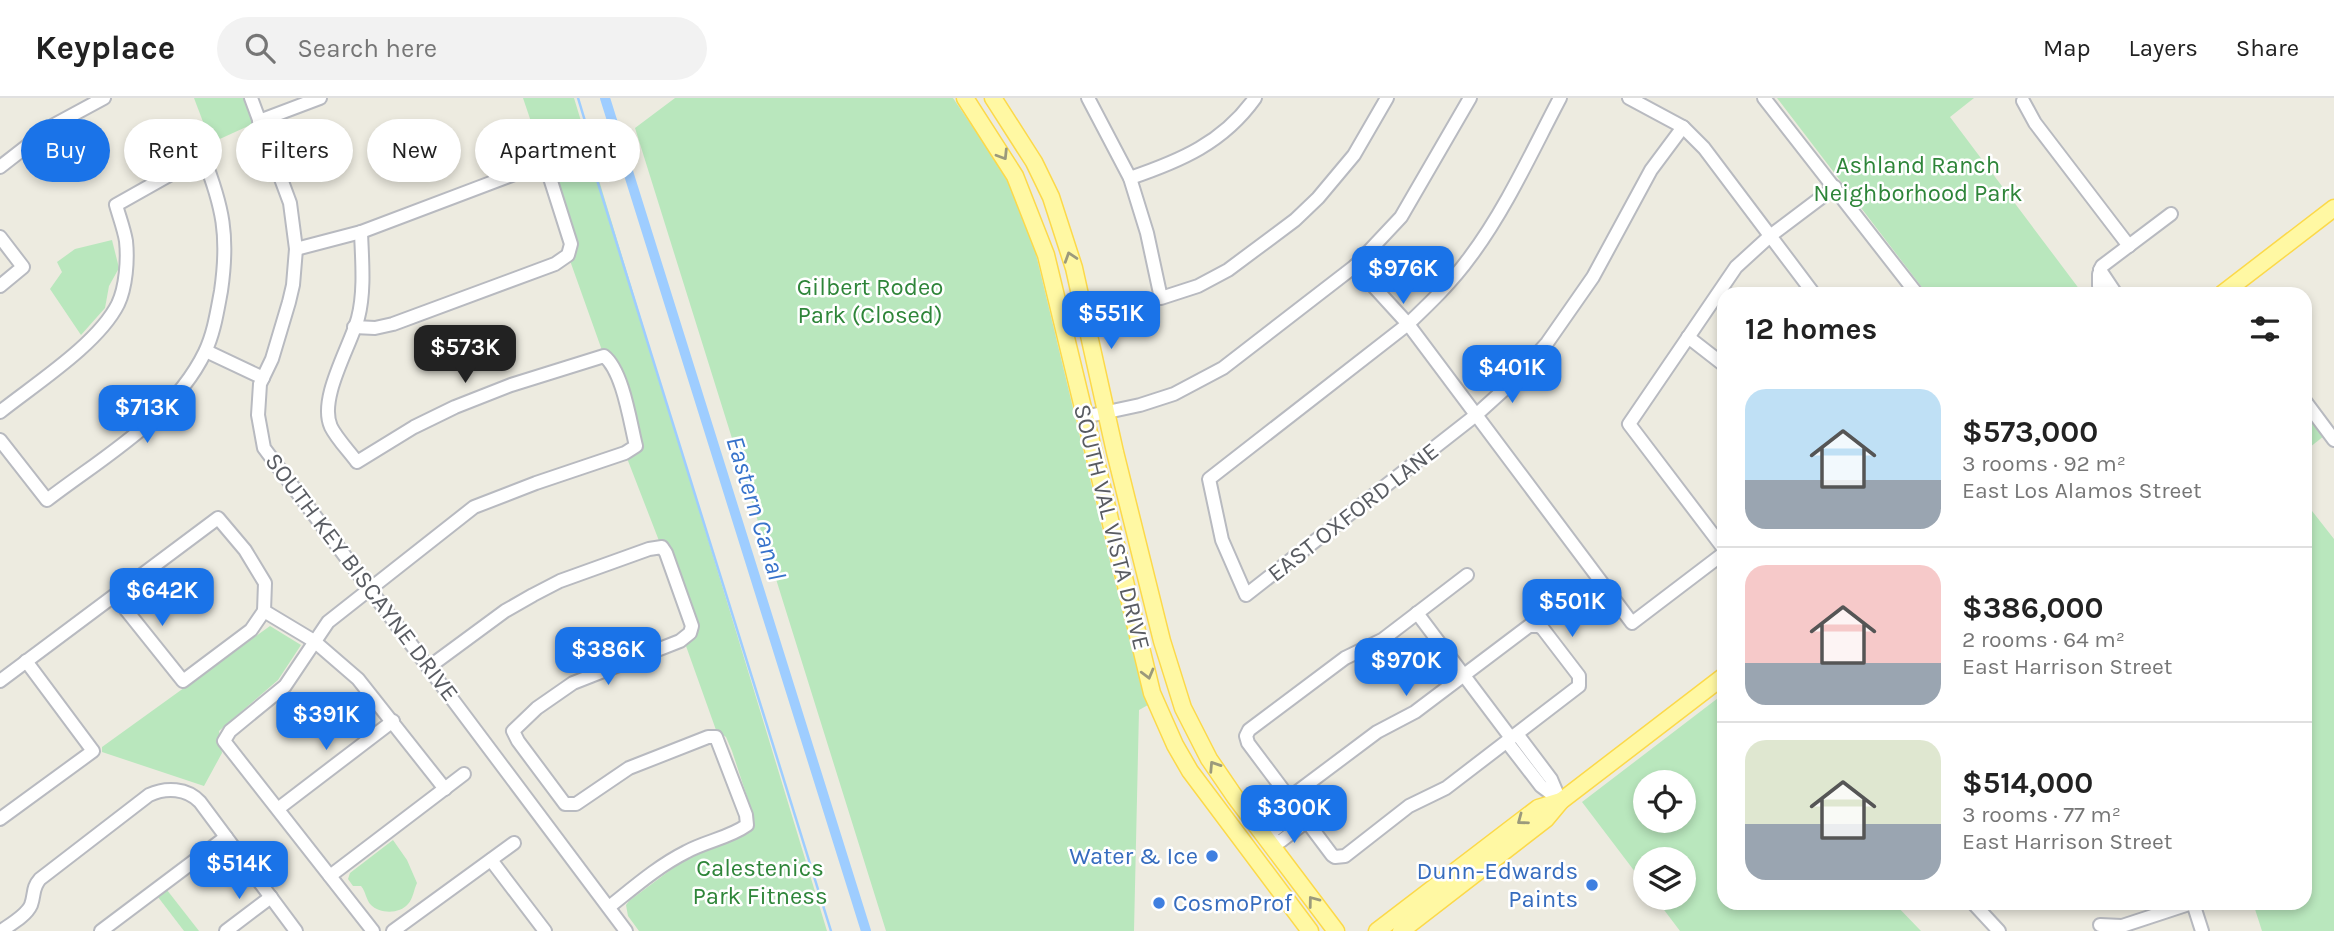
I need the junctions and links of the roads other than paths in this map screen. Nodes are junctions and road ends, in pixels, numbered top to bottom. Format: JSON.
{"nodes":[{"id":1,"x":104,"y":98,"type":"edge"},
{"id":2,"x":251,"y":98,"type":"edge"},
{"id":3,"x":320,"y":98,"type":"edge"},
{"id":4,"x":965,"y":98,"type":"edge"},
{"id":5,"x":993,"y":98,"type":"edge"},
{"id":6,"x":1088,"y":98,"type":"edge"},
{"id":7,"x":1387,"y":98,"type":"edge"},
{"id":8,"x":1470,"y":98,"type":"edge"},
{"id":9,"x":1560,"y":98,"type":"edge"},
{"id":10,"x":1629,"y":98,"type":"edge"},
{"id":11,"x":1763,"y":98,"type":"edge"},
{"id":12,"x":1248,"y":101,"type":"edge"},
{"id":13,"x":2023,"y":101,"type":"dead end"},
{"id":14,"x":258,"y":119,"type":"edge"},
{"id":15,"x":264,"y":119,"type":"edge"},
{"id":16,"x":1683,"y":127,"type":"junction"},
{"id":17,"x":0,"y":167,"type":"edge"},
{"id":18,"x":1130,"y":178,"type":"junction"},
{"id":19,"x":282,"y":182,"type":"edge"},
{"id":20,"x":1835,"y":187,"type":"junction"},
{"id":21,"x":2334,"y":208,"type":"edge"},
{"id":22,"x":2171,"y":214,"type":"dead end"},
{"id":23,"x":360,"y":232,"type":"junction"},
{"id":24,"x":1770,"y":236,"type":"junction"},
{"id":25,"x":0,"y":237,"type":"edge"},
{"id":26,"x":2129,"y":246,"type":"junction"},
{"id":27,"x":296,"y":249,"type":"junction"},
{"id":28,"x":1355,"y":266,"type":"junction"},
{"id":29,"x":2100,"y":270,"type":"junction"},
{"id":30,"x":0,"y":286,"type":"edge"},
{"id":31,"x":1723,"y":287,"type":"edge"},
{"id":32,"x":1809,"y":287,"type":"edge"},
{"id":33,"x":1912,"y":287,"type":"edge"},
{"id":34,"x":2100,"y":287,"type":"edge"},
{"id":35,"x":2111,"y":287,"type":"edge"},
{"id":36,"x":2232,"y":287,"type":"edge"},
{"id":37,"x":1717,"y":295,"type":"edge"},
{"id":38,"x":1408,"y":324,"type":"junction"},
{"id":39,"x":354,"y":327,"type":"junction"},
{"id":40,"x":1689,"y":337,"type":"junction"},
{"id":41,"x":206,"y":351,"type":"junction"},
{"id":42,"x":1717,"y":359,"type":"edge"},
{"id":43,"x":263,"y":378,"type":"junction"},
{"id":44,"x":2312,"y":410,"type":"edge"},
{"id":45,"x":0,"y":412,"type":"edge"},
{"id":46,"x":1106,"y":412,"type":"junction"},
{"id":47,"x":1476,"y":415,"type":"junction"},
{"id":48,"x":1084,"y":417,"type":"junction"},
{"id":49,"x":0,"y":440,"type":"edge"},
{"id":50,"x":2334,"y":440,"type":"edge"},
{"id":51,"x":1717,"y":542,"type":"edge"},
{"id":52,"x":1717,"y":556,"type":"edge"},
{"id":53,"x":1466,"y":575,"type":"dead end"},
{"id":54,"x":369,"y":589,"type":"junction"},
{"id":55,"x":115,"y":596,"type":"junction"},
{"id":56,"x":264,"y":611,"type":"junction"},
{"id":57,"x":1418,"y":613,"type":"junction"},
{"id":58,"x":1160,"y":633,"type":"junction"},
{"id":59,"x":1139,"y":640,"type":"junction"},
{"id":60,"x":314,"y":641,"type":"junction"},
{"id":61,"x":26,"y":662,"type":"junction"},
{"id":62,"x":429,"y":667,"type":"junction"},
{"id":63,"x":1464,"y":676,"type":"junction"},
{"id":64,"x":0,"y":681,"type":"edge"},
{"id":65,"x":1717,"y":681,"type":"edge"},
{"id":66,"x":393,"y":721,"type":"junction"},
{"id":67,"x":1512,"y":738,"type":"junction"},
{"id":68,"x":464,"y":774,"type":"dead end"},
{"id":69,"x":445,"y":789,"type":"junction"},
{"id":70,"x":1289,"y":798,"type":"junction"},
{"id":71,"x":1561,"y":801,"type":"junction"},
{"id":72,"x":279,"y":808,"type":"junction"},
{"id":73,"x":1303,"y":816,"type":"junction"},
{"id":74,"x":0,"y":819,"type":"edge"},
{"id":75,"x":226,"y":837,"type":"junction"},
{"id":76,"x":1268,"y":841,"type":"junction"},
{"id":77,"x":514,"y":842,"type":"dead end"},
{"id":78,"x":1251,"y":854,"type":"junction"},
{"id":79,"x":491,"y":860,"type":"junction"},
{"id":80,"x":330,"y":876,"type":"junction"},
{"id":81,"x":271,"y":897,"type":"junction"},
{"id":82,"x":609,"y":907,"type":"junction"},
{"id":83,"x":1980,"y":910,"type":"edge"},
{"id":84,"x":2171,"y":910,"type":"edge"},
{"id":85,"x":2196,"y":910,"type":"edge"},
{"id":86,"x":2100,"y":925,"type":"dead end"},
{"id":87,"x":542,"y":930,"type":"edge"},
{"id":88,"x":1,"y":931,"type":"edge"},
{"id":89,"x":101,"y":931,"type":"edge"},
{"id":90,"x":226,"y":931,"type":"edge"},
{"id":91,"x":296,"y":931,"type":"edge"},
{"id":92,"x":373,"y":931,"type":"edge"},
{"id":93,"x":393,"y":931,"type":"edge"},
{"id":94,"x":626,"y":931,"type":"edge"},
{"id":95,"x":1310,"y":931,"type":"edge"},
{"id":96,"x":1336,"y":931,"type":"edge"},
{"id":97,"x":1377,"y":931,"type":"edge"},
{"id":98,"x":1401,"y":931,"type":"edge"},
{"id":99,"x":1999,"y":931,"type":"edge"},
{"id":100,"x":2203,"y":931,"type":"edge"}],
"edges":[{"from":1,"to":17,"type":"street"},
{"from":2,"to":14,"type":"street","name":"SOUTH KEY BISCAYNE DRIVE"},
{"from":3,"to":15,"type":"street"},
{"from":4,"to":48,"type":"main road","name":"SOUTH VAL VISTA DRIVE","one_way":true},
{"from":46,"to":5,"type":"main road","name":"SOUTH VAL VISTA DRIVE","one_way":true},
{"from":6,"to":18,"type":"street"},
{"from":7,"to":18,"type":"street"},
{"from":8,"to":28,"type":"street"},
{"from":9,"to":38,"type":"street"},
{"from":10,"to":16,"type":"street"},
{"from":11,"to":20,"type":"street"},
{"from":12,"to":18,"type":"street"},
{"from":13,"to":26,"type":"street"},
{"from":16,"to":24,"type":"street"},
{"from":16,"to":47,"type":"street","name":"EAST OXFORD LANE"},
{"from":19,"to":27,"type":"street","name":"SOUTH KEY BISCAYNE DRIVE"},
{"from":20,"to":24,"type":"street"},
{"from":20,"to":33,"type":"street"},
{"from":21,"to":36,"type":"main road"},
{"from":22,"to":26,"type":"street"},
{"from":23,"to":27,"type":"street"},
{"from":23,"to":39,"type":"street"},
{"from":23,"to":39,"type":"street"},
{"from":24,"to":31,"type":"street"},
{"from":24,"to":32,"type":"street"},
{"from":25,"to":30,"type":"street"},
{"from":26,"to":29,"type":"street"},
{"from":27,"to":43,"type":"street","name":"SOUTH KEY BISCAYNE DRIVE"},
{"from":28,"to":38,"type":"street"},
{"from":28,"to":46,"type":"street"},
{"from":29,"to":34,"type":"street"},
{"from":29,"to":35,"type":"street"},
{"from":37,"to":40,"type":"street"},
{"from":38,"to":47,"type":"street"},
{"from":38,"to":47,"type":"street","name":"EAST OXFORD LANE"},
{"from":39,"to":54,"type":"street"},
{"from":40,"to":42,"type":"street"},
{"from":40,"to":51,"type":"street"},
{"from":41,"to":43,"type":"street"},
{"from":41,"to":45,"type":"street"},
{"from":41,"to":49,"type":"street"},
{"from":43,"to":54,"type":"street","name":"SOUTH KEY BISCAYNE DRIVE"},
{"from":44,"to":50,"type":"street"},
{"from":46,"to":48,"type":"street"},
{"from":46,"to":58,"type":"main road","name":"SOUTH VAL VISTA DRIVE"},
{"from":47,"to":52,"type":"street"},
{"from":48,"to":59,"type":"main road","name":"SOUTH VAL VISTA DRIVE"},
{"from":53,"to":57,"type":"street"},
{"from":54,"to":60,"type":"street"},
{"from":54,"to":62,"type":"street","name":"SOUTH KEY BISCAYNE DRIVE"},
{"from":55,"to":56,"type":"street"},
{"from":55,"to":56,"type":"street"},
{"from":55,"to":61,"type":"street"},
{"from":56,"to":60,"type":"street"},
{"from":57,"to":63,"type":"street"},
{"from":57,"to":70,"type":"street"},
{"from":58,"to":59,"type":"main road"},
{"from":76,"to":58,"type":"main road","name":"SOUTH VAL VISTA DRIVE","one_way":true},
{"from":59,"to":78,"type":"main road","name":"SOUTH VAL VISTA DRIVE","one_way":true},
{"from":60,"to":66,"type":"street"},
{"from":60,"to":72,"type":"street"},
{"from":61,"to":64,"type":"street"},
{"from":61,"to":74,"type":"street"},
{"from":62,"to":82,"type":"street","name":"SOUTH KEY BISCAYNE DRIVE"},
{"from":62,"to":82,"type":"street"},
{"from":63,"to":67,"type":"street"},
{"from":63,"to":67,"type":"street"},
{"from":63,"to":70,"type":"street"},
{"from":65,"to":71,"type":"main road"},
{"from":66,"to":69,"type":"street"},
{"from":66,"to":72,"type":"street"},
{"from":67,"to":71,"type":"street"},
{"from":67,"to":73,"type":"street"},
{"from":68,"to":69,"type":"street"},
{"from":69,"to":80,"type":"street"},
{"from":70,"to":73,"type":"street"},
{"from":71,"to":97,"type":"main road","one_way":true},
{"from":71,"to":98,"type":"main road"},
{"from":72,"to":80,"type":"street"},
{"from":73,"to":76,"type":"street"},
{"from":75,"to":81,"type":"street"},
{"from":75,"to":88,"type":"street"},
{"from":75,"to":89,"type":"street"},
{"from":76,"to":78,"type":"main road"},
{"from":96,"to":76,"type":"main road","name":"SOUTH VAL VISTA DRIVE","one_way":true},
{"from":77,"to":79,"type":"street"},
{"from":78,"to":95,"type":"main road","name":"SOUTH VAL VISTA DRIVE"},
{"from":79,"to":87,"type":"street"},
{"from":79,"to":93,"type":"street"},
{"from":80,"to":92,"type":"street"},
{"from":81,"to":90,"type":"street"},
{"from":81,"to":91,"type":"street"},
{"from":82,"to":94,"type":"street","name":"SOUTH KEY BISCAYNE DRIVE"},
{"from":83,"to":99,"type":"street"},
{"from":84,"to":86,"type":"street"},
{"from":85,"to":100,"type":"street"}]}
